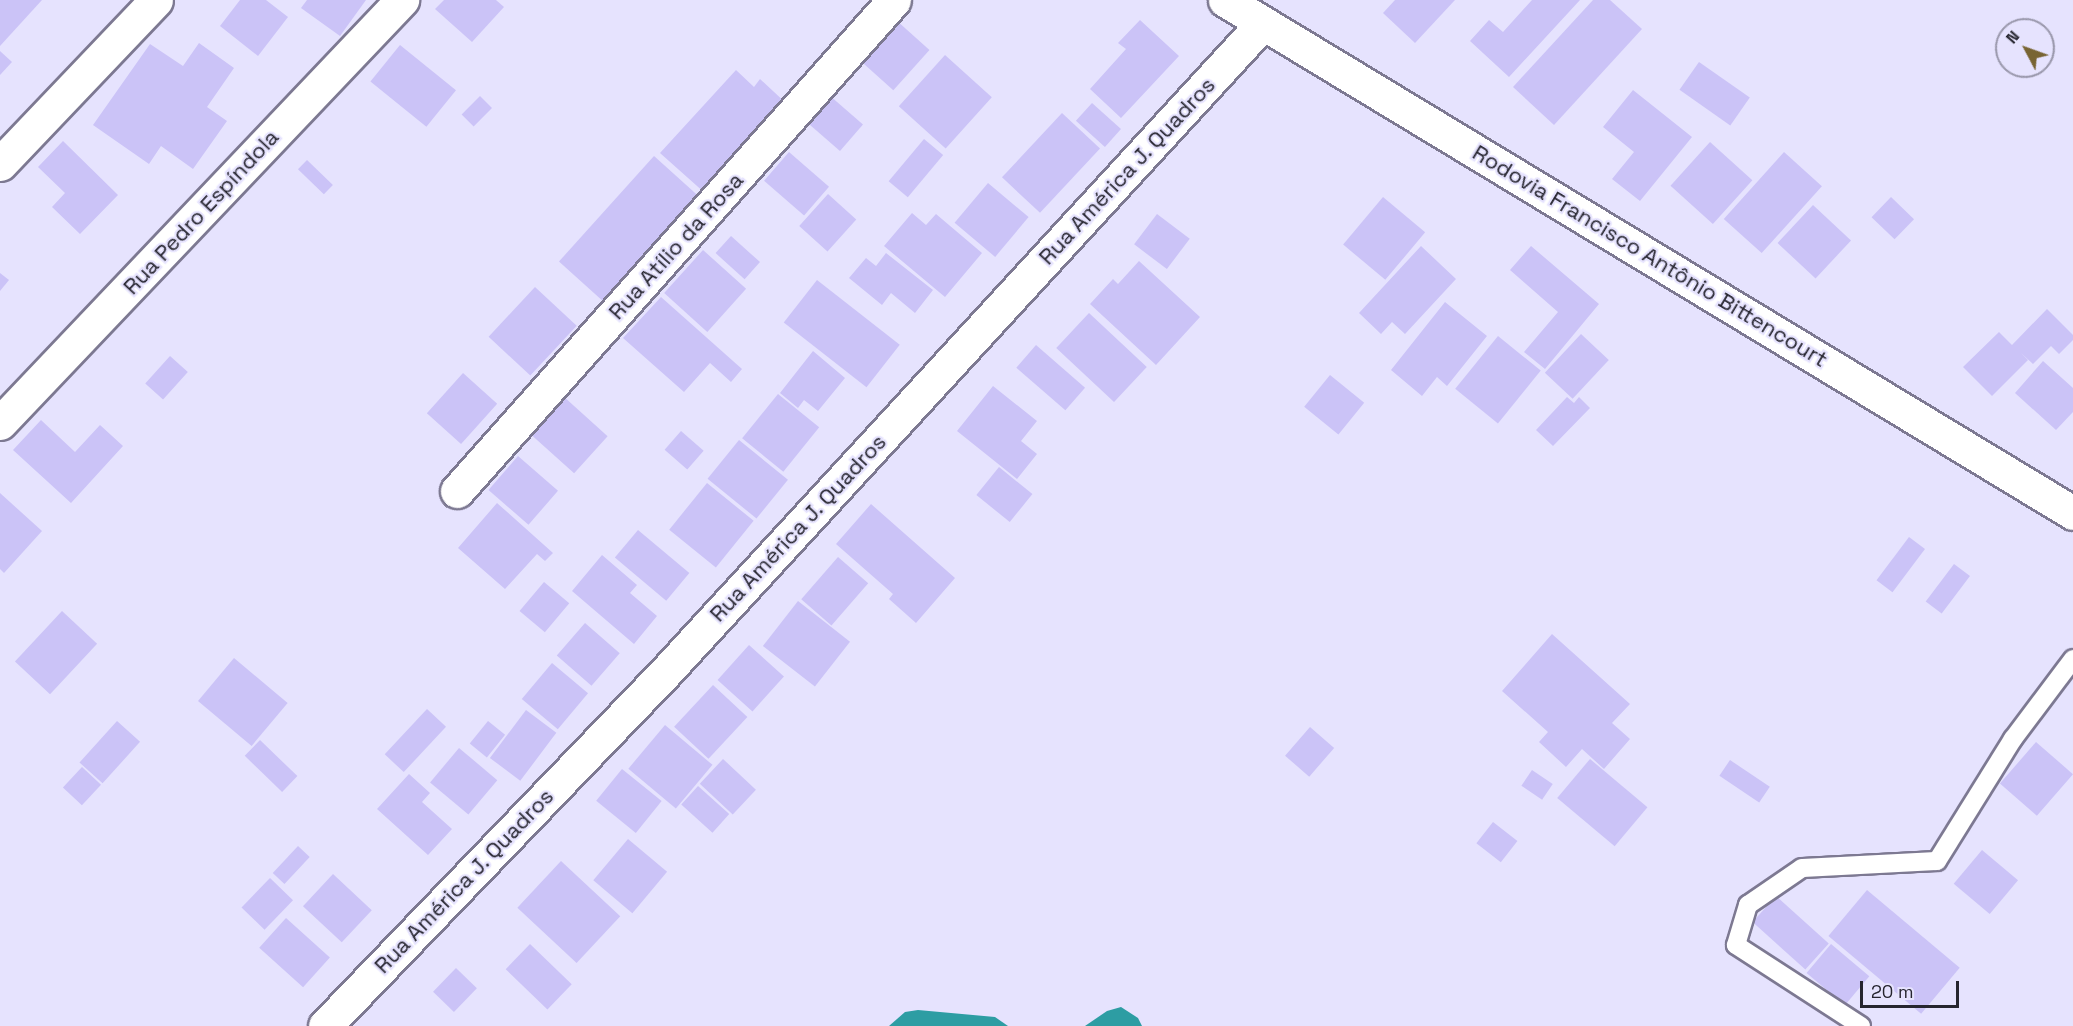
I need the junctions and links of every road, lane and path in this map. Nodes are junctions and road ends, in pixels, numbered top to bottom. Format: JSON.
{"nodes":[{"id":1,"x":156,"y":0,"type":"edge"},
{"id":2,"x":402,"y":0,"type":"edge"},
{"id":3,"x":894,"y":0,"type":"edge"},
{"id":4,"x":1226,"y":0,"type":"edge"},
{"id":5,"x":1263,"y":23,"type":"junction"},
{"id":6,"x":0,"y":164,"type":"edge"},
{"id":7,"x":0,"y":423,"type":"edge"},
{"id":8,"x":458,"y":491,"type":"dead end"},
{"id":9,"x":2073,"y":513,"type":"edge"},
{"id":10,"x":2073,"y":659,"type":"edge"},
{"id":11,"x":325,"y":1026,"type":"edge"},
{"id":12,"x":1861,"y":1026,"type":"edge"}],
"edges":[{"from":1,"to":6,"type":"street"},
{"from":2,"to":7,"type":"street","name":"Rua Pedro Espíndola"},
{"from":3,"to":8,"type":"street","name":"Rua Atílio da Rosa"},
{"from":4,"to":5,"type":"street","name":"Rodovia Francisco Antônio Bittencourt"},
{"from":5,"to":9,"type":"street","name":"Rodovia Francisco Antônio Bittencourt"},
{"from":5,"to":11,"type":"street","name":"Rua América J. Quadros"},
{"from":10,"to":12,"type":"lane"}]}
